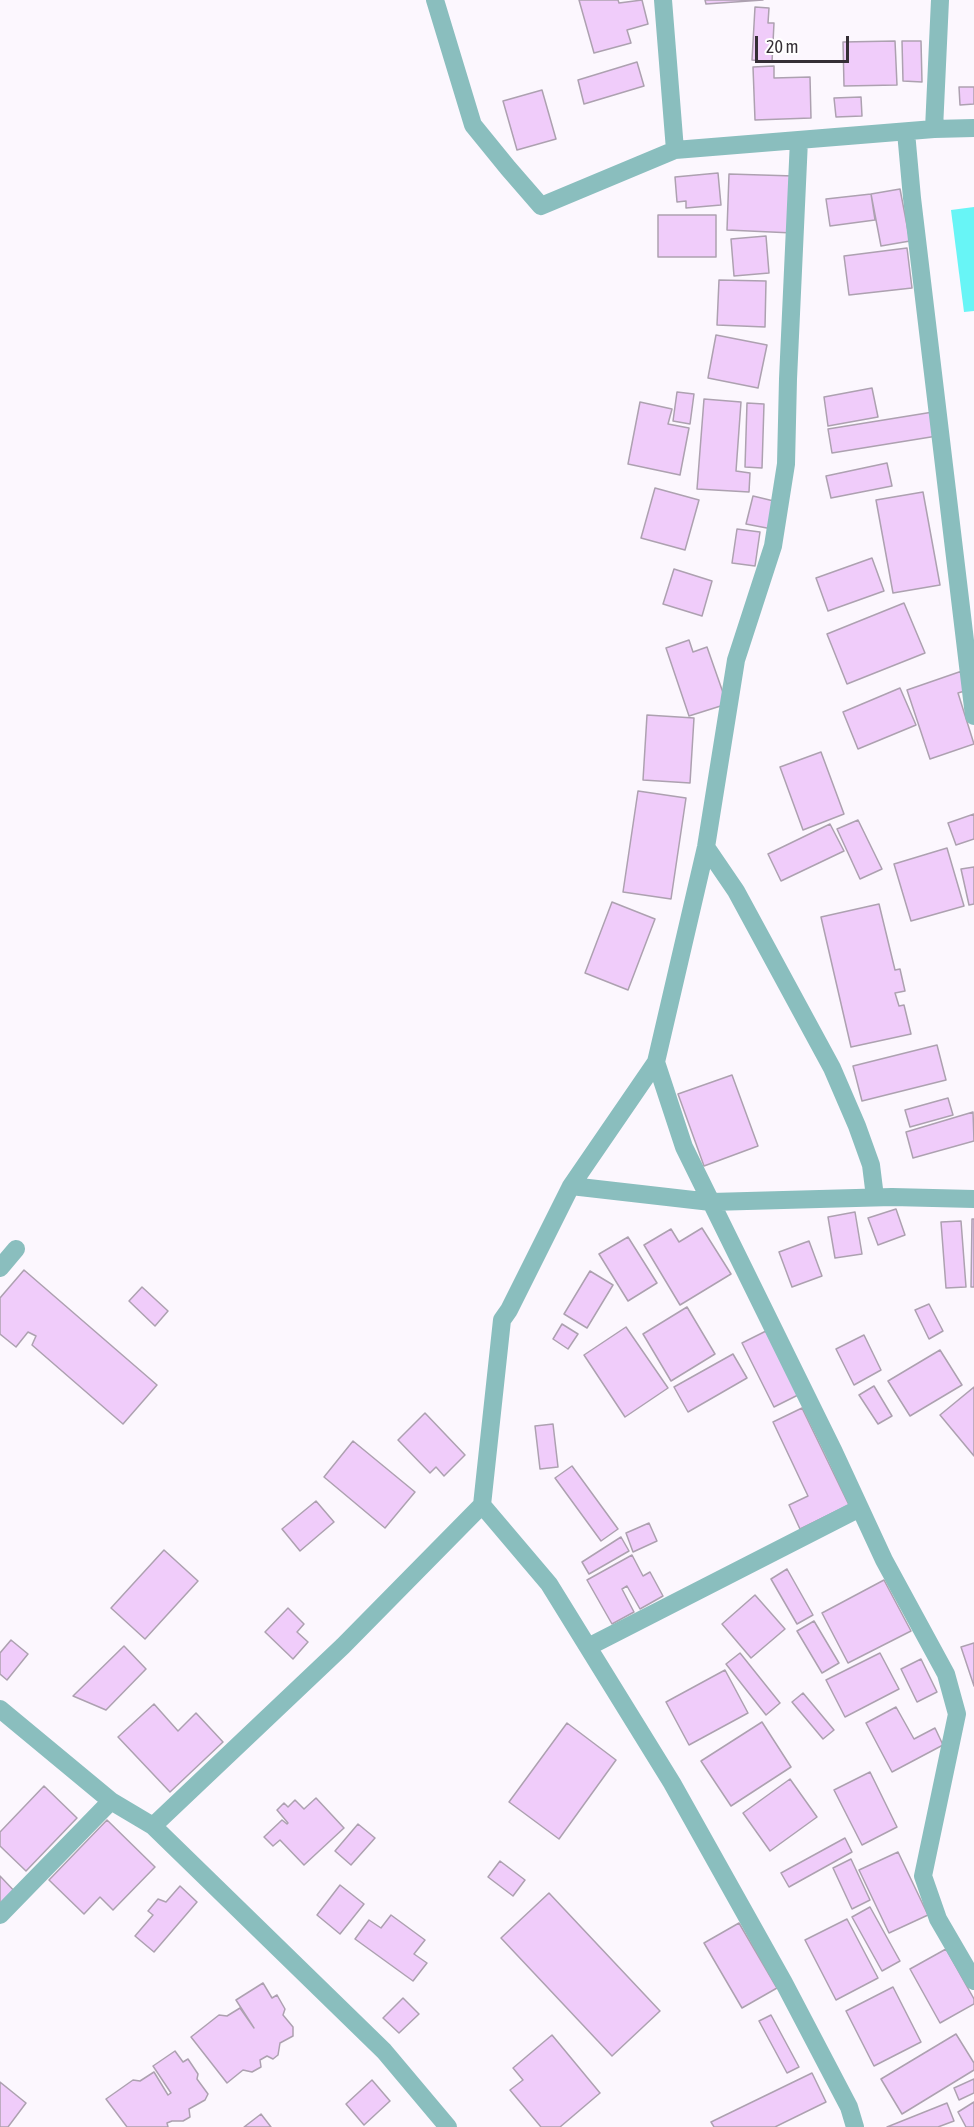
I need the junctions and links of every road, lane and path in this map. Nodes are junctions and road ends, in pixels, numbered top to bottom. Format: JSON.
{"nodes":[{"id":1,"x":435,"y":0,"type":"edge"},
{"id":2,"x":663,"y":0,"type":"edge"},
{"id":3,"x":940,"y":0,"type":"edge"},
{"id":4,"x":974,"y":128,"type":"edge"},
{"id":5,"x":934,"y":129,"type":"junction"},
{"id":6,"x":906,"y":132,"type":"junction"},
{"id":7,"x":799,"y":140,"type":"junction"},
{"id":8,"x":675,"y":150,"type":"junction"},
{"id":9,"x":974,"y":716,"type":"edge"},
{"id":10,"x":706,"y":847,"type":"junction"},
{"id":11,"x":656,"y":1062,"type":"junction"},
{"id":12,"x":571,"y":1186,"type":"junction"},
{"id":13,"x":875,"y":1197,"type":"junction"},
{"id":14,"x":974,"y":1199,"type":"edge"},
{"id":15,"x":711,"y":1202,"type":"junction"},
{"id":16,"x":16,"y":1249,"type":"dead end"},
{"id":17,"x":0,"y":1268,"type":"edge"},
{"id":18,"x":482,"y":1505,"type":"junction"},
{"id":19,"x":860,"y":1508,"type":"junction"},
{"id":20,"x":588,"y":1647,"type":"junction"},
{"id":21,"x":0,"y":1709,"type":"edge"},
{"id":22,"x":111,"y":1802,"type":"junction"},
{"id":23,"x":153,"y":1826,"type":"junction"},
{"id":24,"x":0,"y":1915,"type":"edge"},
{"id":25,"x":974,"y":1981,"type":"edge"},
{"id":26,"x":448,"y":2127,"type":"edge"},
{"id":27,"x":855,"y":2127,"type":"edge"}],
"edges":[{"from":1,"to":8,"type":"street"},
{"from":2,"to":8,"type":"street"},
{"from":3,"to":5,"type":"street"},
{"from":4,"to":5,"type":"street"},
{"from":5,"to":6,"type":"street"},
{"from":6,"to":7,"type":"street"},
{"from":6,"to":9,"type":"street"},
{"from":7,"to":8,"type":"street"},
{"from":7,"to":10,"type":"street"},
{"from":10,"to":11,"type":"street"},
{"from":10,"to":13,"type":"street"},
{"from":11,"to":12,"type":"street"},
{"from":11,"to":15,"type":"street"},
{"from":12,"to":15,"type":"street"},
{"from":12,"to":18,"type":"street"},
{"from":13,"to":14,"type":"street"},
{"from":13,"to":15,"type":"street"},
{"from":15,"to":19,"type":"street"},
{"from":16,"to":17,"type":"street"},
{"from":18,"to":20,"type":"street"},
{"from":18,"to":23,"type":"street"},
{"from":19,"to":20,"type":"street"},
{"from":19,"to":25,"type":"street"},
{"from":20,"to":27,"type":"street"},
{"from":21,"to":22,"type":"street"},
{"from":22,"to":23,"type":"street"},
{"from":22,"to":24,"type":"street"},
{"from":23,"to":26,"type":"street"}]}
